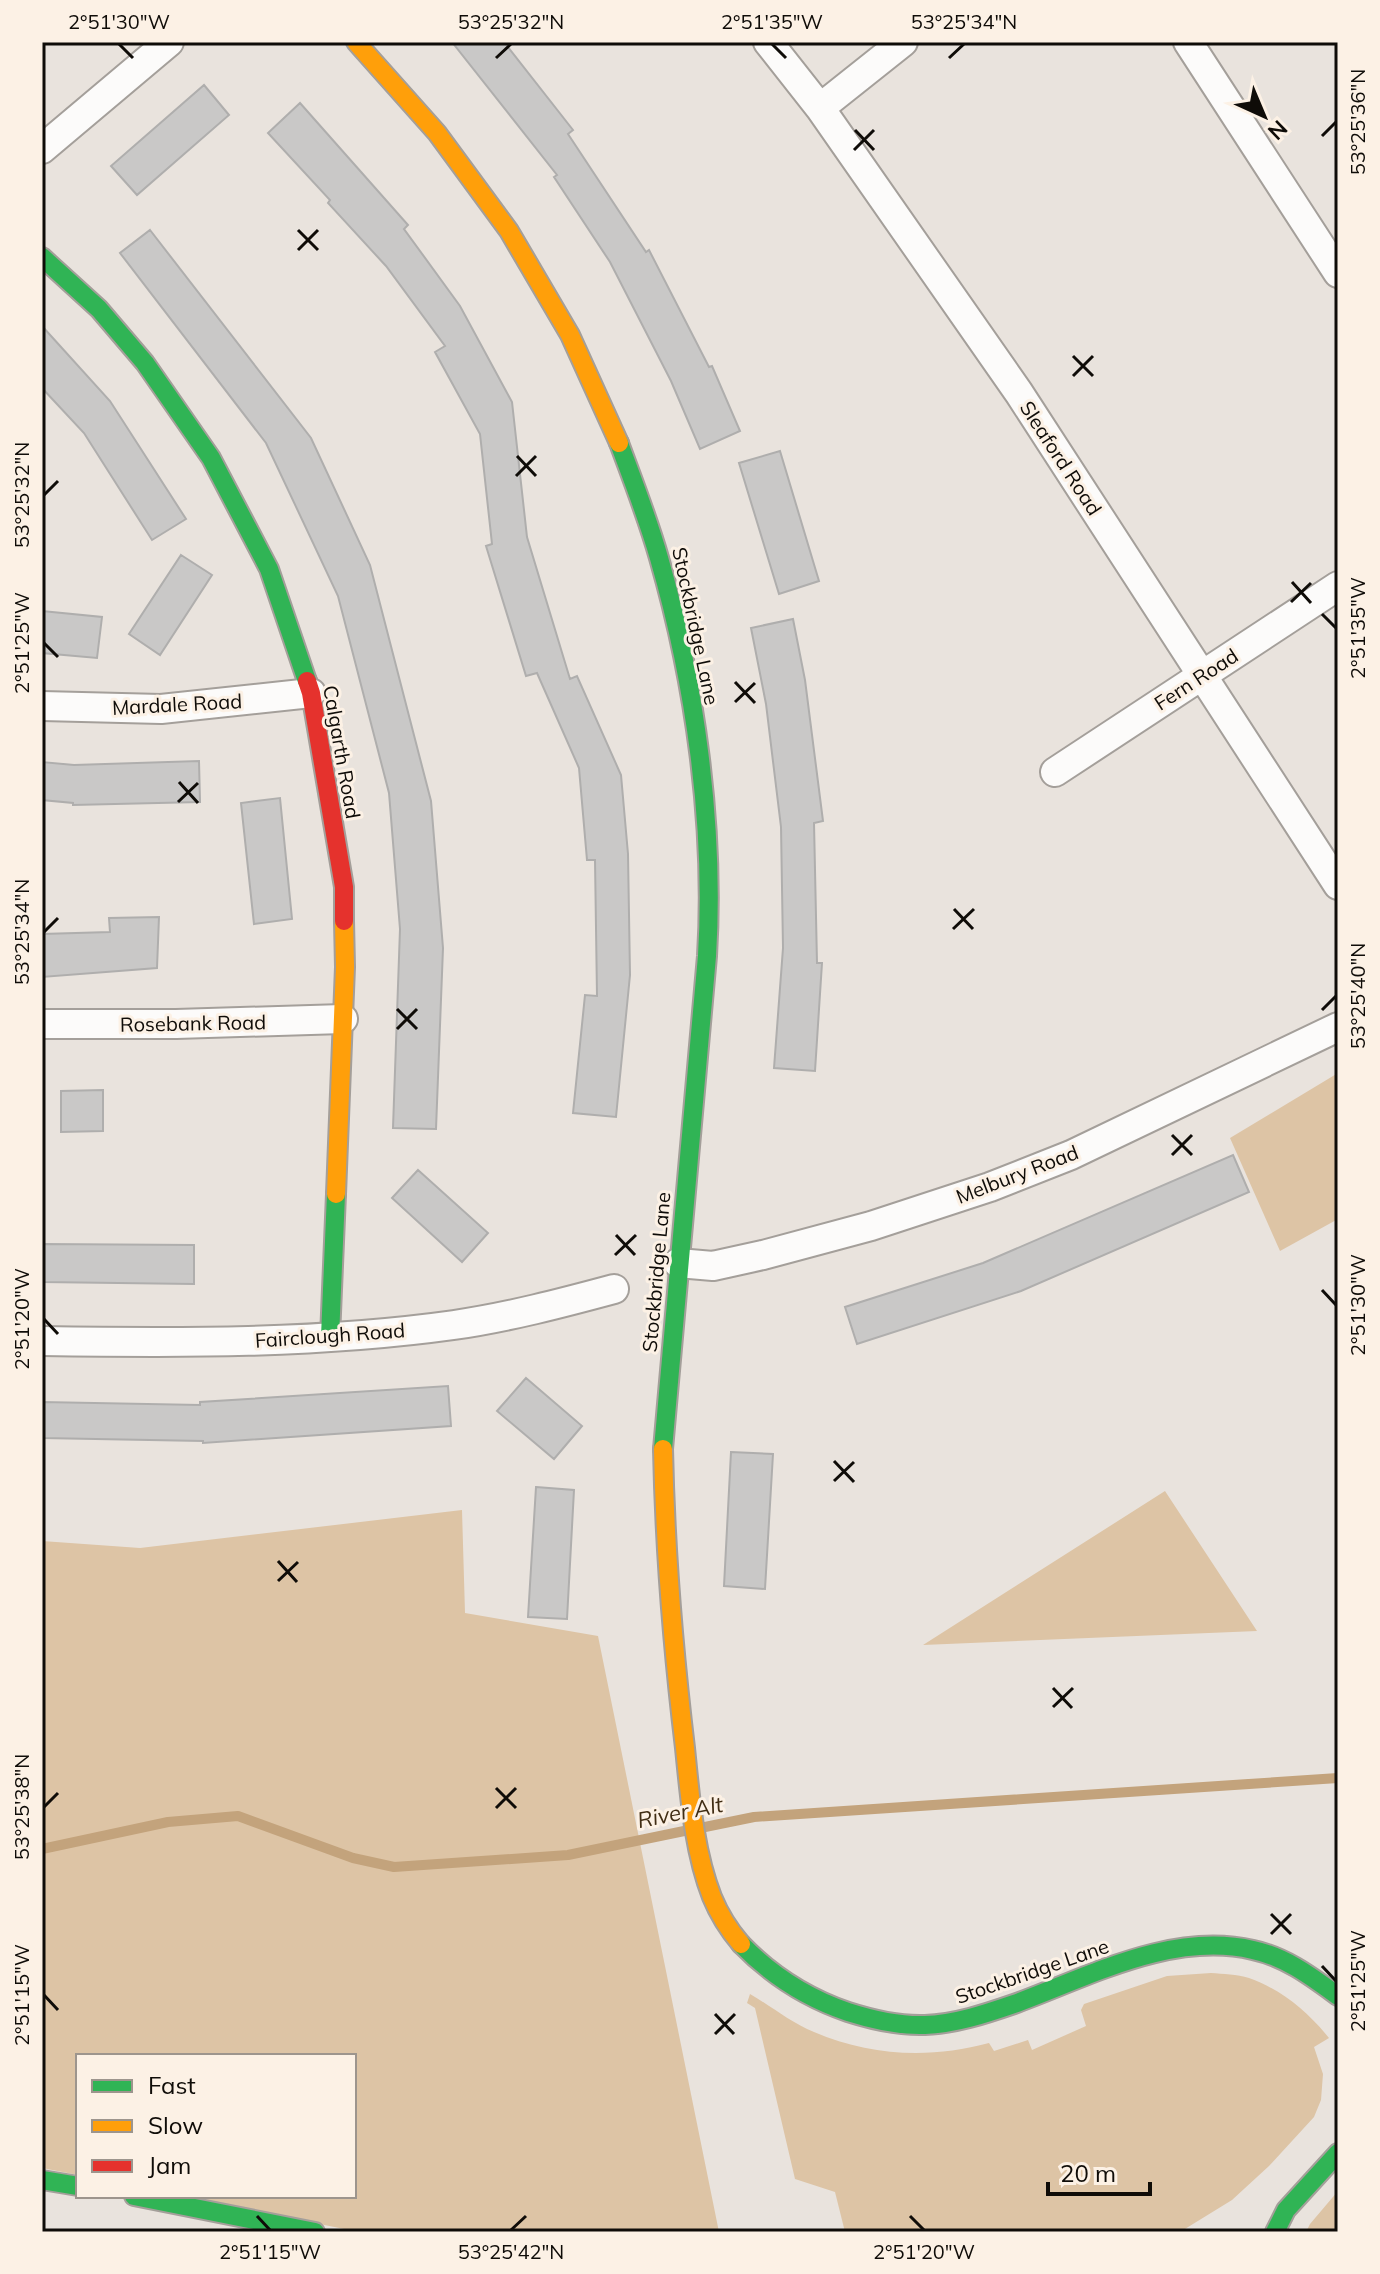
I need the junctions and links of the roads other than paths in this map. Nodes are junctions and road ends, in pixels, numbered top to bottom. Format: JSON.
{"nodes":[{"id":1,"x":169,"y":42,"type":"edge"},
{"id":2,"x":356,"y":42,"type":"edge"},
{"id":3,"x":768,"y":42,"type":"edge"},
{"id":4,"x":903,"y":42,"type":"edge"},
{"id":5,"x":1188,"y":42,"type":"edge"},
{"id":6,"x":820,"y":108,"type":"junction"},
{"id":7,"x":42,"y":149,"type":"edge"},
{"id":8,"x":42,"y":257,"type":"edge"},
{"id":9,"x":1338,"y":273,"type":"edge"},
{"id":10,"x":1338,"y":586,"type":"edge"},
{"id":11,"x":1202,"y":674,"type":"junction"},
{"id":12,"x":311,"y":693,"type":"junction"},
{"id":13,"x":42,"y":706,"type":"edge"},
{"id":14,"x":1055,"y":772,"type":"dead end"},
{"id":15,"x":1338,"y":885,"type":"edge"},
{"id":16,"x":343,"y":1019,"type":"junction"},
{"id":17,"x":42,"y":1024,"type":"edge"},
{"id":18,"x":1338,"y":1027,"type":"edge"},
{"id":19,"x":678,"y":1263,"type":"junction"},
{"id":20,"x":614,"y":1289,"type":"dead end"},
{"id":21,"x":330,"y":1337,"type":"junction"},
{"id":22,"x":42,"y":1341,"type":"edge"},
{"id":23,"x":1338,"y":1996,"type":"edge"},
{"id":24,"x":1338,"y":2153,"type":"edge"},
{"id":25,"x":42,"y":2180,"type":"edge"},
{"id":26,"x":76,"y":2186,"type":"edge"},
{"id":27,"x":144,"y":2198,"type":"edge"},
{"id":28,"x":1268,"y":2228,"type":"edge"},
{"id":29,"x":315,"y":2232,"type":"edge"}],
"edges":[{"from":1,"to":7,"type":"street"},
{"from":2,"to":19,"type":"main road","name":"Stockbridge Lane"},
{"from":3,"to":6,"type":"street","name":"Sleaford Road"},
{"from":4,"to":6,"type":"street"},
{"from":5,"to":9,"type":"street"},
{"from":6,"to":11,"type":"street","name":"Sleaford Road"},
{"from":8,"to":12,"type":"main road","name":"Calgarth Road"},
{"from":10,"to":11,"type":"street","name":"Fern Road"},
{"from":11,"to":14,"type":"street","name":"Fern Road"},
{"from":11,"to":15,"type":"street","name":"Sleaford Road"},
{"from":12,"to":13,"type":"street","name":"Mardale Road"},
{"from":12,"to":16,"type":"main road","name":"Calgarth Road"},
{"from":16,"to":17,"type":"street","name":"Rosebank Road"},
{"from":16,"to":21,"type":"main road","name":"Calgarth Road"},
{"from":18,"to":19,"type":"street","name":"Melbury Road"},
{"from":19,"to":23,"type":"main road","name":"Stockbridge Lane"},
{"from":20,"to":21,"type":"street","name":"Fairclough Road"},
{"from":21,"to":22,"type":"street","name":"Fairclough Road"},
{"from":24,"to":28,"type":"main road"},
{"from":25,"to":26,"type":"main road"},
{"from":27,"to":29,"type":"main road"}]}
